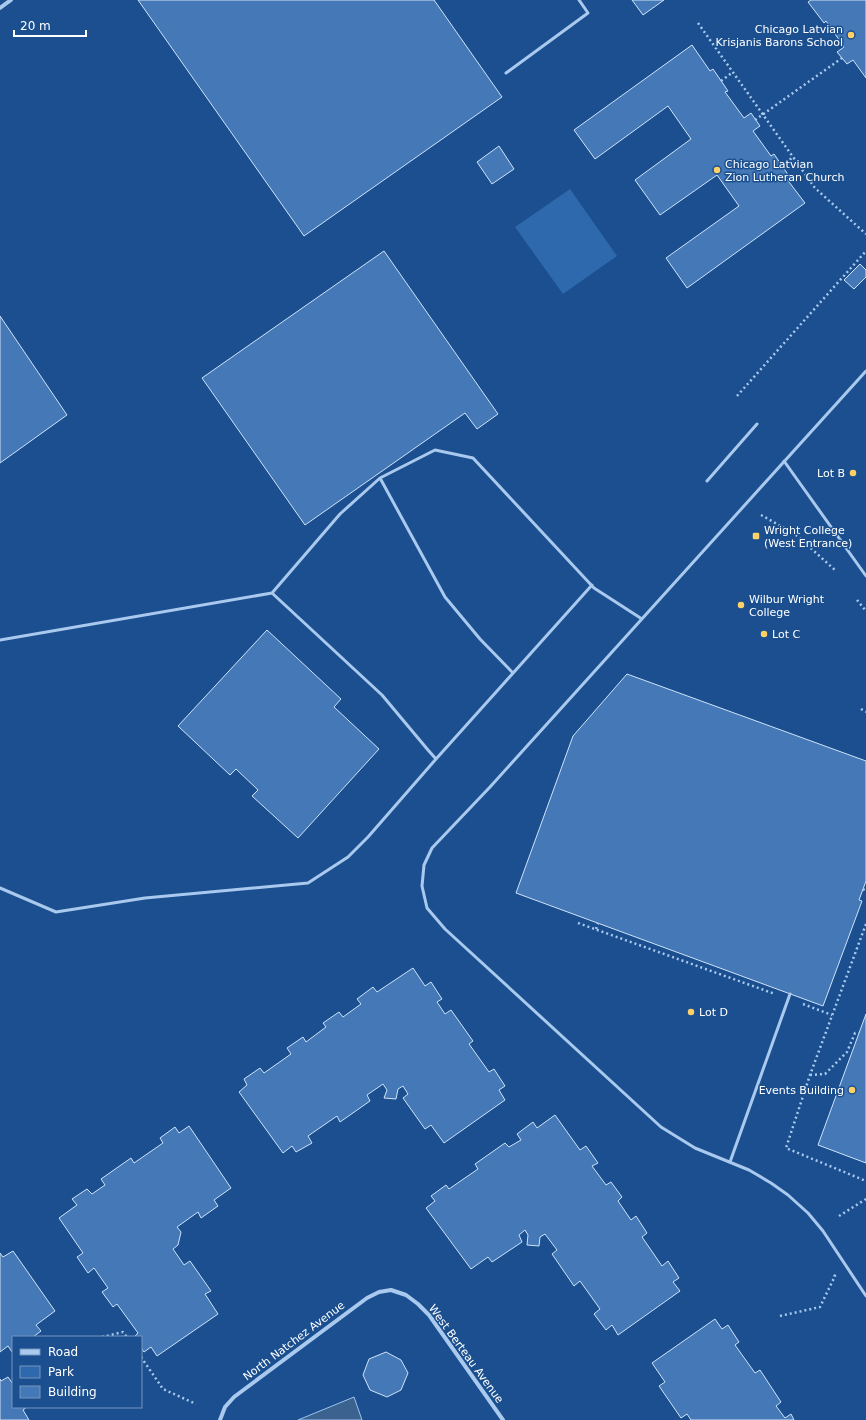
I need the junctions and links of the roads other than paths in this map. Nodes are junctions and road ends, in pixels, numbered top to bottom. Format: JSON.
{"nodes":[{"id":1,"x":11,"y":0,"type":"edge"},
{"id":2,"x":579,"y":0,"type":"edge"},
{"id":3,"x":0,"y":8,"type":"edge"},
{"id":4,"x":506,"y":73,"type":"dead end"},
{"id":5,"x":866,"y":371,"type":"edge"},
{"id":6,"x":757,"y":424,"type":"dead end"},
{"id":7,"x":784,"y":461,"type":"junction"},
{"id":8,"x":380,"y":478,"type":"junction"},
{"id":9,"x":707,"y":481,"type":"dead end"},
{"id":10,"x":866,"y":576,"type":"edge"},
{"id":11,"x":592,"y":585,"type":"junction"},
{"id":12,"x":272,"y":593,"type":"junction"},
{"id":13,"x":642,"y":619,"type":"junction"},
{"id":14,"x":0,"y":640,"type":"edge"},
{"id":15,"x":513,"y":673,"type":"junction"},
{"id":16,"x":436,"y":758,"type":"junction"},
{"id":17,"x":0,"y":888,"type":"edge"},
{"id":18,"x":790,"y":994,"type":"dead end"},
{"id":19,"x":730,"y":1162,"type":"junction"},
{"id":20,"x":391,"y":1290,"type":"joint"},
{"id":21,"x":866,"y":1296,"type":"edge"},
{"id":22,"x":220,"y":1420,"type":"edge"},
{"id":23,"x":503,"y":1420,"type":"edge"}],
"edges":[{"from":1,"to":3,"type":"street"},
{"from":2,"to":4,"type":"lane"},
{"from":5,"to":7,"type":"lane"},
{"from":6,"to":9,"type":"lane"},
{"from":7,"to":10,"type":"lane"},
{"from":7,"to":13,"type":"lane"},
{"from":8,"to":11,"type":"lane"},
{"from":8,"to":12,"type":"lane"},
{"from":8,"to":15,"type":"lane"},
{"from":11,"to":13,"type":"lane"},
{"from":11,"to":15,"type":"lane"},
{"from":12,"to":14,"type":"lane"},
{"from":12,"to":16,"type":"lane"},
{"from":13,"to":19,"type":"lane"},
{"from":15,"to":16,"type":"lane"},
{"from":16,"to":17,"type":"lane"},
{"from":18,"to":19,"type":"lane"},
{"from":19,"to":21,"type":"lane"},
{"from":20,"to":22,"type":"street","name":"North Natchez Avenue"},
{"from":20,"to":23,"type":"street","name":"West Berteau Avenue"}]}
